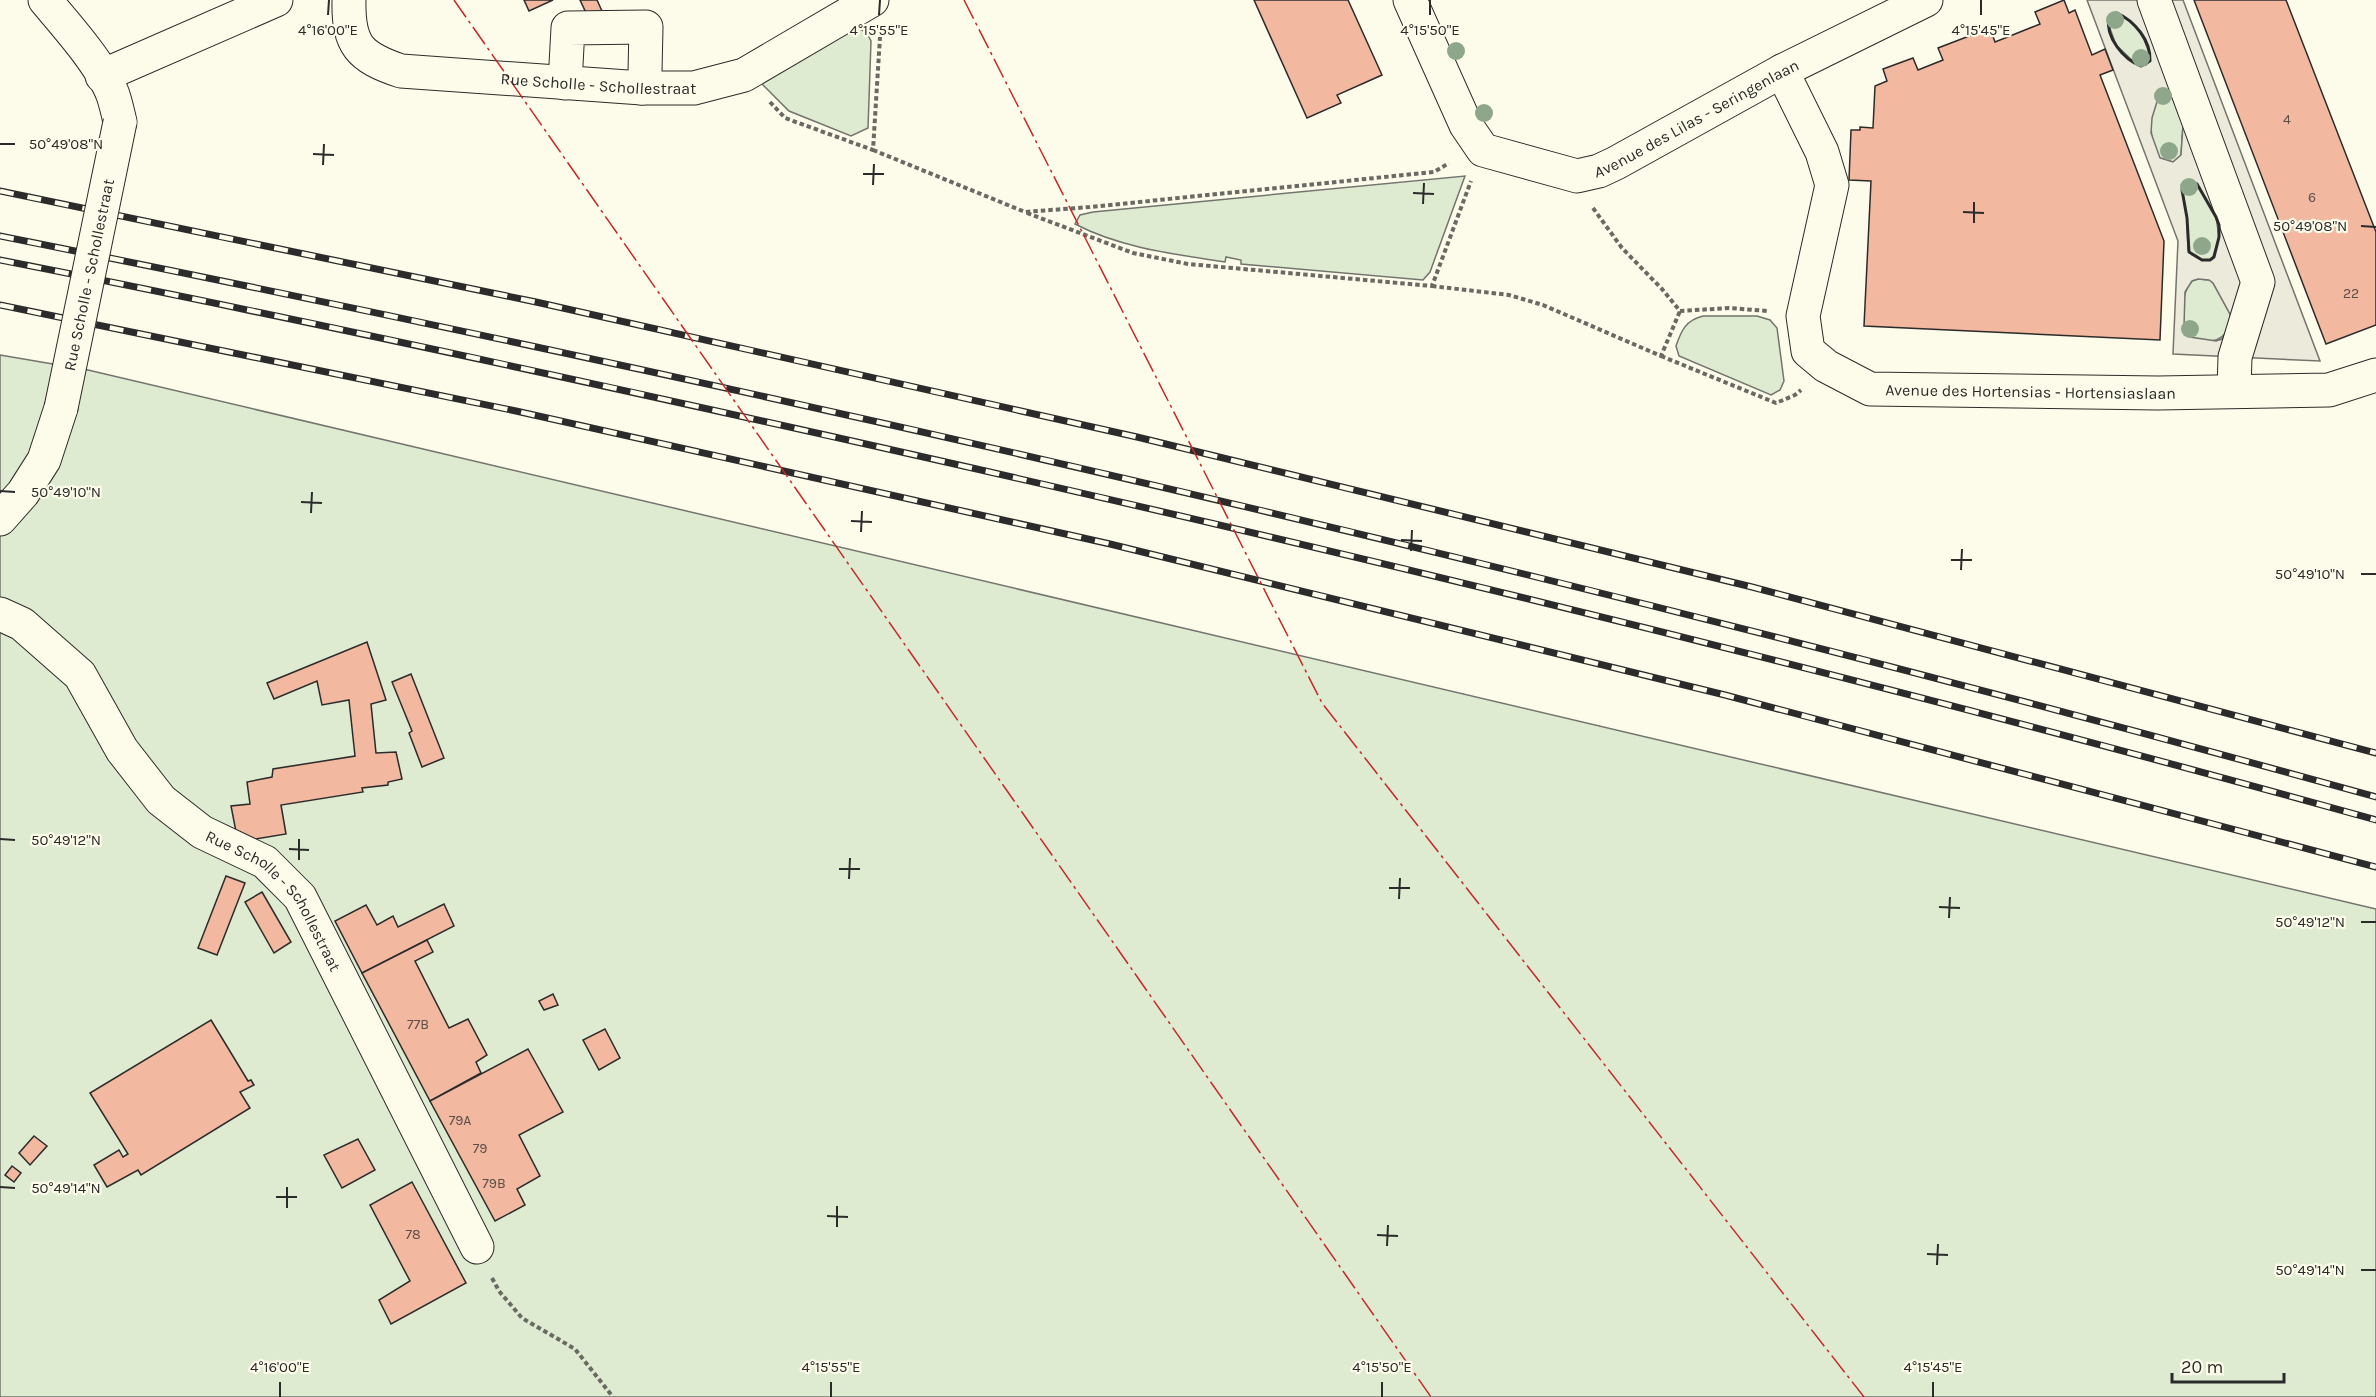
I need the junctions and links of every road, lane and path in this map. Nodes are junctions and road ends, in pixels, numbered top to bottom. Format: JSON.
{"nodes":[{"id":1,"x":45,"y":0,"type":"edge"},
{"id":2,"x":276,"y":0,"type":"edge"},
{"id":3,"x":349,"y":0,"type":"edge"},
{"id":4,"x":1410,"y":0,"type":"edge"},
{"id":5,"x":1926,"y":0,"type":"edge"},
{"id":6,"x":2154,"y":0,"type":"edge"},
{"id":7,"x":876,"y":15,"type":"edge"},
{"id":8,"x":1782,"y":71,"type":"junction"},
{"id":9,"x":744,"y":75,"type":"junction"},
{"id":10,"x":102,"y":76,"type":"junction"},
{"id":11,"x":565,"y":83,"type":"junction"},
{"id":12,"x":642,"y":88,"type":"junction"},
{"id":13,"x":873,"y":150,"type":"junction"},
{"id":14,"x":1450,"y":162,"type":"dead end"},
{"id":15,"x":1577,"y":176,"type":"junction"},
{"id":16,"x":1472,"y":180,"type":"dead end"},
{"id":17,"x":1025,"y":212,"type":"junction"},
{"id":18,"x":1432,"y":286,"type":"junction"},
{"id":19,"x":1680,"y":311,"type":"junction"},
{"id":20,"x":1803,"y":316,"type":"junction"},
{"id":21,"x":1661,"y":356,"type":"junction"},
{"id":22,"x":1826,"y":366,"type":"junction"},
{"id":23,"x":2376,"y":375,"type":"edge"},
{"id":24,"x":2234,"y":390,"type":"junction"},
{"id":25,"x":0,"y":519,"type":"edge"},
{"id":26,"x":0,"y":614,"type":"edge"},
{"id":27,"x":477,"y":1247,"type":"joint"},
{"id":28,"x":613,"y":1397,"type":"edge"}],
"edges":[{"from":1,"to":10,"type":"street","name":"Rue Scholle - Schollestraat"},
{"from":2,"to":10,"type":"street"},
{"from":3,"to":11,"type":"street","name":"Rue Scholle - Schollestraat"},
{"from":4,"to":15,"type":"street","name":"Avenue des Lilas - Seringenlaan"},
{"from":5,"to":8,"type":"street","name":"Avenue des Lilas - Seringenlaan"},
{"from":6,"to":24,"type":"street"},
{"from":7,"to":9,"type":"street","name":"Rue Scholle - Schollestraat"},
{"from":7,"to":13,"type":"path"},
{"from":8,"to":15,"type":"street","name":"Avenue des Lilas - Seringenlaan"},
{"from":8,"to":20,"type":"street","name":"Avenue des Hortensias - Hortensiaslaan"},
{"from":9,"to":12,"type":"street","name":"Rue Scholle - Schollestraat"},
{"from":9,"to":13,"type":"path"},
{"from":10,"to":25,"type":"street","name":"Rue Scholle - Schollestraat","bridge":true},
{"from":11,"to":12,"type":"street","name":"Rue Scholle - Schollestraat"},
{"from":11,"to":12,"type":"street"},
{"from":13,"to":17,"type":"path"},
{"from":14,"to":17,"type":"path"},
{"from":15,"to":19,"type":"path"},
{"from":16,"to":18,"type":"path"},
{"from":17,"to":18,"type":"path"},
{"from":18,"to":21,"type":"path"},
{"from":19,"to":20,"type":"path"},
{"from":19,"to":21,"type":"path"},
{"from":20,"to":22,"type":"street","name":"Avenue des Hortensias - Hortensiaslaan"},
{"from":21,"to":22,"type":"path"},
{"from":22,"to":24,"type":"street","name":"Avenue des Hortensias - Hortensiaslaan"},
{"from":23,"to":24,"type":"street","name":"Avenue des Hortensias - Hortensiaslaan"},
{"from":26,"to":27,"type":"street","name":"Rue Scholle - Schollestraat"},
{"from":27,"to":28,"type":"path"}]}
